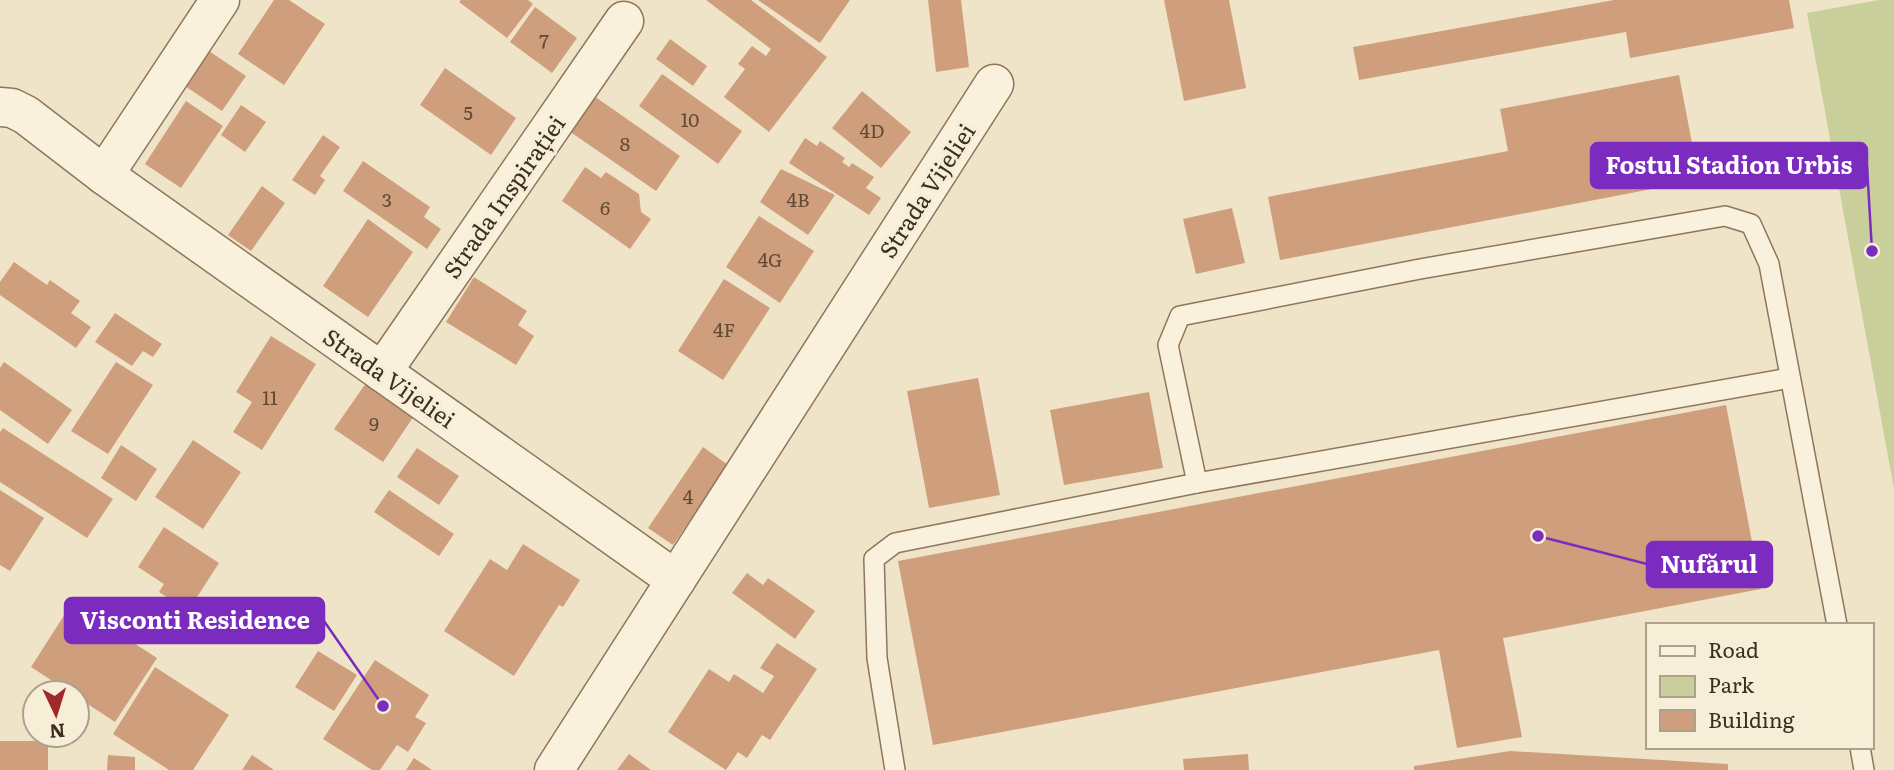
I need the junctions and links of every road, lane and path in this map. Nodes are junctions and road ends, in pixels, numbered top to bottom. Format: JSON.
{"nodes":[{"id":1,"x":220,"y":0,"type":"edge"},
{"id":2,"x":624,"y":20,"type":"dead end"},
{"id":3,"x":994,"y":84,"type":"dead end"},
{"id":4,"x":0,"y":107,"type":"edge"},
{"id":5,"x":104,"y":175,"type":"junction"},
{"id":6,"x":382,"y":372,"type":"junction"},
{"id":7,"x":1790,"y":378,"type":"junction"},
{"id":8,"x":1197,"y":483,"type":"junction"},
{"id":9,"x":676,"y":580,"type":"junction"},
{"id":10,"x":1837,"y":623,"type":"edge"},
{"id":11,"x":1860,"y":749,"type":"edge"},
{"id":12,"x":554,"y":770,"type":"edge"},
{"id":13,"x":895,"y":770,"type":"edge"},
{"id":14,"x":1864,"y":770,"type":"edge"}],
"edges":[{"from":1,"to":5,"type":"street"},
{"from":2,"to":6,"type":"street","name":"Strada Inspirației"},
{"from":3,"to":9,"type":"street","name":"Strada Vijeliei"},
{"from":4,"to":5,"type":"street","name":"Strada Vijeliei"},
{"from":5,"to":6,"type":"street","name":"Strada Vijeliei"},
{"from":6,"to":9,"type":"street","name":"Strada Vijeliei"},
{"from":7,"to":8,"type":"lane"},
{"from":7,"to":8,"type":"lane"},
{"from":7,"to":10,"type":"lane"},
{"from":8,"to":13,"type":"lane"},
{"from":9,"to":12,"type":"street","name":"Strada Vijeliei"},
{"from":11,"to":14,"type":"lane"}]}
